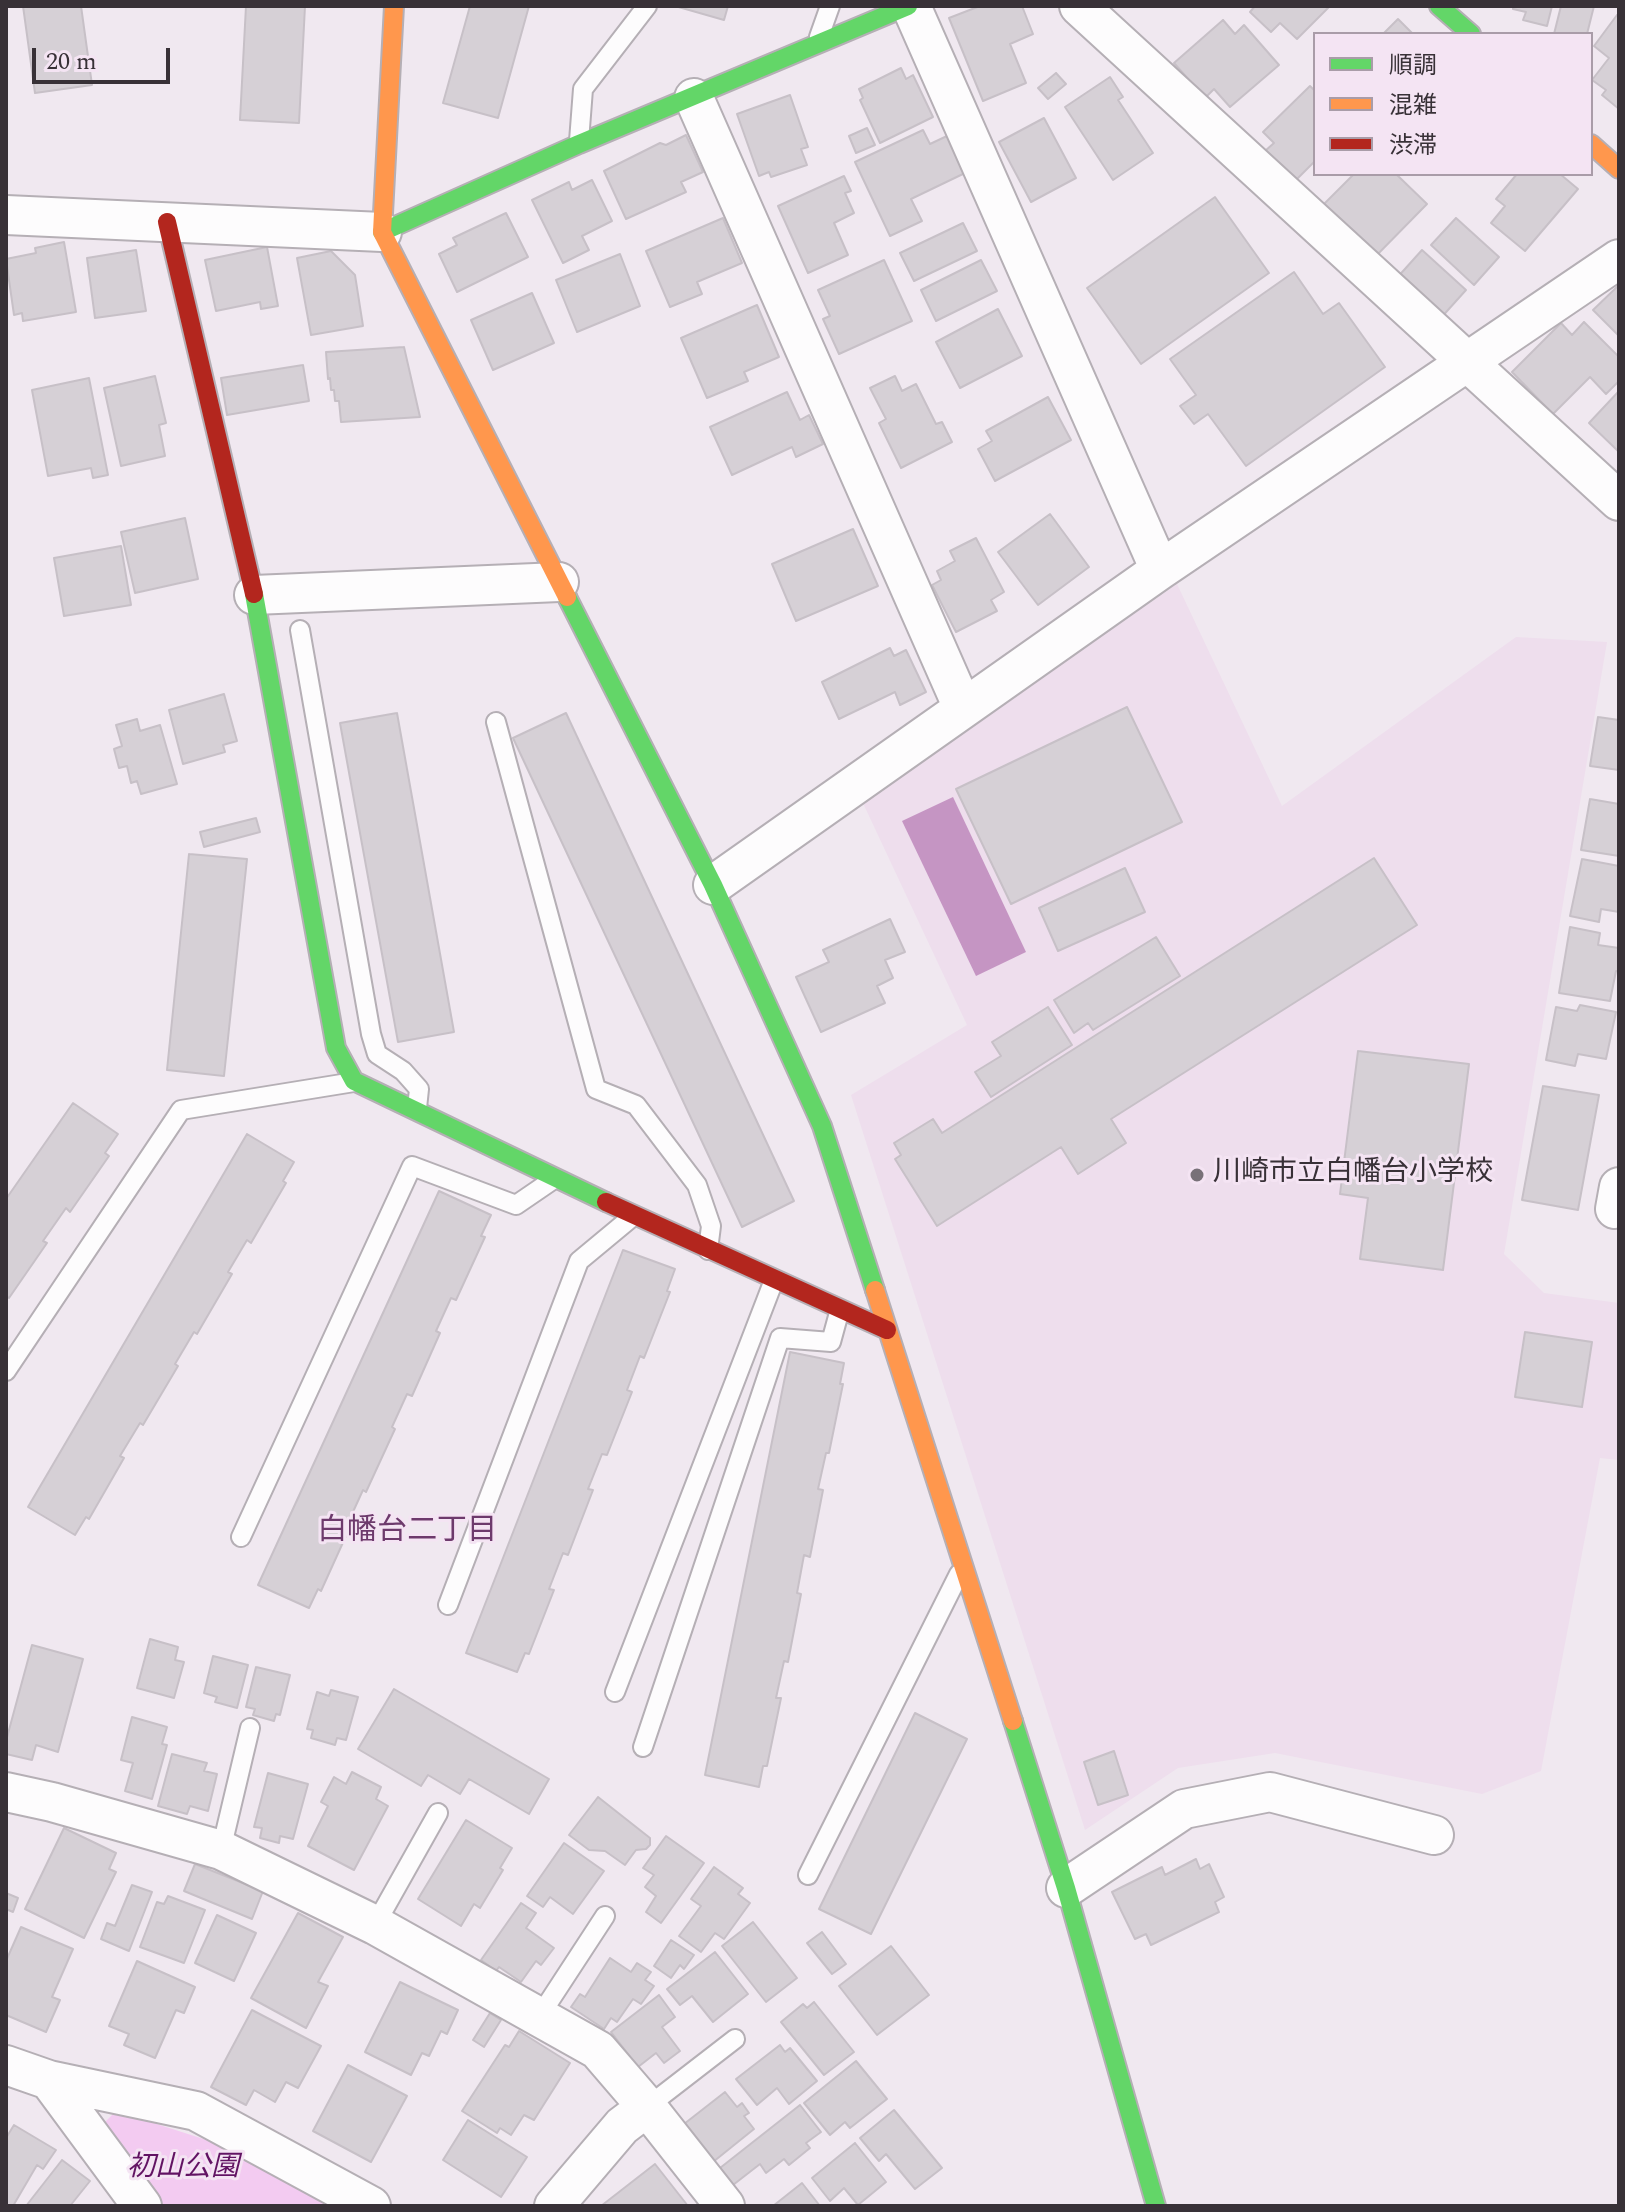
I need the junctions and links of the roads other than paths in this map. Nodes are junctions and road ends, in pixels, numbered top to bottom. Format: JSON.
{"nodes":[{"id":1,"x":394,"y":6,"type":"edge"},
{"id":2,"x":647,"y":6,"type":"edge"},
{"id":3,"x":830,"y":6,"type":"edge"},
{"id":4,"x":909,"y":6,"type":"edge"},
{"id":5,"x":1079,"y":6,"type":"edge"},
{"id":6,"x":1439,"y":6,"type":"edge"},
{"id":7,"x":1472,"y":24,"type":"edge"},
{"id":8,"x":816,"y":47,"type":"junction"},
{"id":9,"x":694,"y":98,"type":"junction"},
{"id":10,"x":579,"y":144,"type":"junction"},
{"id":11,"x":1593,"y":146,"type":"edge"},
{"id":12,"x":1619,"y":169,"type":"edge"},
{"id":13,"x":6,"y":215,"type":"edge"},
{"id":14,"x":167,"y":222,"type":"junction"},
{"id":15,"x":382,"y":232,"type":"junction"},
{"id":16,"x":1619,"y":259,"type":"edge"},
{"id":17,"x":1466,"y":364,"type":"junction"},
{"id":18,"x":1619,"y":501,"type":"edge"},
{"id":19,"x":1160,"y":570,"type":"junction"},
{"id":20,"x":559,"y":582,"type":"junction"},
{"id":21,"x":254,"y":595,"type":"junction"},
{"id":22,"x":300,"y":630,"type":"dead end"},
{"id":23,"x":963,"y":708,"type":"junction"},
{"id":24,"x":496,"y":722,"type":"dead end"},
{"id":25,"x":713,"y":885,"type":"junction"},
{"id":26,"x":354,"y":1081,"type":"junction"},
{"id":27,"x":416,"y":1111,"type":"junction"},
{"id":28,"x":555,"y":1178,"type":"junction"},
{"id":29,"x":634,"y":1215,"type":"junction"},
{"id":30,"x":708,"y":1250,"type":"junction"},
{"id":31,"x":774,"y":1280,"type":"junction"},
{"id":32,"x":840,"y":1309,"type":"junction"},
{"id":33,"x":887,"y":1330,"type":"junction"},
{"id":34,"x":6,"y":1371,"type":"edge"},
{"id":35,"x":241,"y":1537,"type":"dead end"},
{"id":36,"x":962,"y":1567,"type":"junction"},
{"id":37,"x":448,"y":1605,"type":"dead end"},
{"id":38,"x":615,"y":1692,"type":"dead end"},
{"id":39,"x":250,"y":1728,"type":"dead end"},
{"id":40,"x":643,"y":1747,"type":"dead end"},
{"id":41,"x":6,"y":1792,"type":"edge"},
{"id":42,"x":438,"y":1813,"type":"dead end"},
{"id":43,"x":1434,"y":1835,"type":"dead end"},
{"id":44,"x":221,"y":1850,"type":"junction"},
{"id":45,"x":808,"y":1875,"type":"dead end"},
{"id":46,"x":1066,"y":1888,"type":"junction"},
{"id":47,"x":605,"y":1916,"type":"dead end"},
{"id":48,"x":375,"y":1925,"type":"junction"},
{"id":49,"x":539,"y":2017,"type":"junction"},
{"id":50,"x":735,"y":2039,"type":"dead end"},
{"id":51,"x":6,"y":2065,"type":"edge"},
{"id":52,"x":49,"y":2080,"type":"junction"},
{"id":53,"x":647,"y":2107,"type":"junction"},
{"id":54,"x":142,"y":2206,"type":"edge"},
{"id":55,"x":371,"y":2206,"type":"edge"},
{"id":56,"x":554,"y":2206,"type":"edge"},
{"id":57,"x":725,"y":2206,"type":"edge"},
{"id":58,"x":1156,"y":2206,"type":"edge"}],
"edges":[{"from":1,"to":15,"type":"street"},
{"from":2,"to":10,"type":"lane"},
{"from":3,"to":8,"type":"lane"},
{"from":4,"to":8,"type":"street"},
{"from":4,"to":19,"type":"street"},
{"from":5,"to":17,"type":"street"},
{"from":6,"to":7,"type":"street"},
{"from":8,"to":9,"type":"street"},
{"from":9,"to":10,"type":"street"},
{"from":9,"to":23,"type":"street"},
{"from":10,"to":15,"type":"street"},
{"from":11,"to":12,"type":"street"},
{"from":13,"to":14,"type":"street"},
{"from":14,"to":15,"type":"street"},
{"from":14,"to":21,"type":"street"},
{"from":15,"to":20,"type":"street"},
{"from":16,"to":17,"type":"street"},
{"from":17,"to":18,"type":"street"},
{"from":17,"to":19,"type":"street"},
{"from":19,"to":23,"type":"street"},
{"from":20,"to":21,"type":"street"},
{"from":20,"to":25,"type":"street"},
{"from":21,"to":26,"type":"street"},
{"from":22,"to":27,"type":"lane"},
{"from":23,"to":25,"type":"street"},
{"from":24,"to":30,"type":"lane"},
{"from":25,"to":33,"type":"street"},
{"from":26,"to":27,"type":"street"},
{"from":26,"to":34,"type":"lane"},
{"from":27,"to":28,"type":"street"},
{"from":28,"to":29,"type":"street"},
{"from":28,"to":35,"type":"lane"},
{"from":29,"to":30,"type":"street"},
{"from":29,"to":37,"type":"lane"},
{"from":30,"to":31,"type":"street"},
{"from":31,"to":32,"type":"street"},
{"from":31,"to":38,"type":"lane"},
{"from":32,"to":33,"type":"street"},
{"from":32,"to":40,"type":"lane"},
{"from":33,"to":36,"type":"street"},
{"from":36,"to":45,"type":"lane"},
{"from":36,"to":46,"type":"street"},
{"from":39,"to":44,"type":"lane"},
{"from":41,"to":44,"type":"street"},
{"from":42,"to":48,"type":"lane"},
{"from":43,"to":46,"type":"street"},
{"from":44,"to":48,"type":"street"},
{"from":46,"to":58,"type":"street"},
{"from":47,"to":49,"type":"lane"},
{"from":48,"to":49,"type":"street"},
{"from":49,"to":53,"type":"street"},
{"from":50,"to":53,"type":"lane"},
{"from":51,"to":52,"type":"street"},
{"from":52,"to":54,"type":"street"},
{"from":52,"to":55,"type":"street"},
{"from":53,"to":56,"type":"street"},
{"from":53,"to":57,"type":"street"}]}
